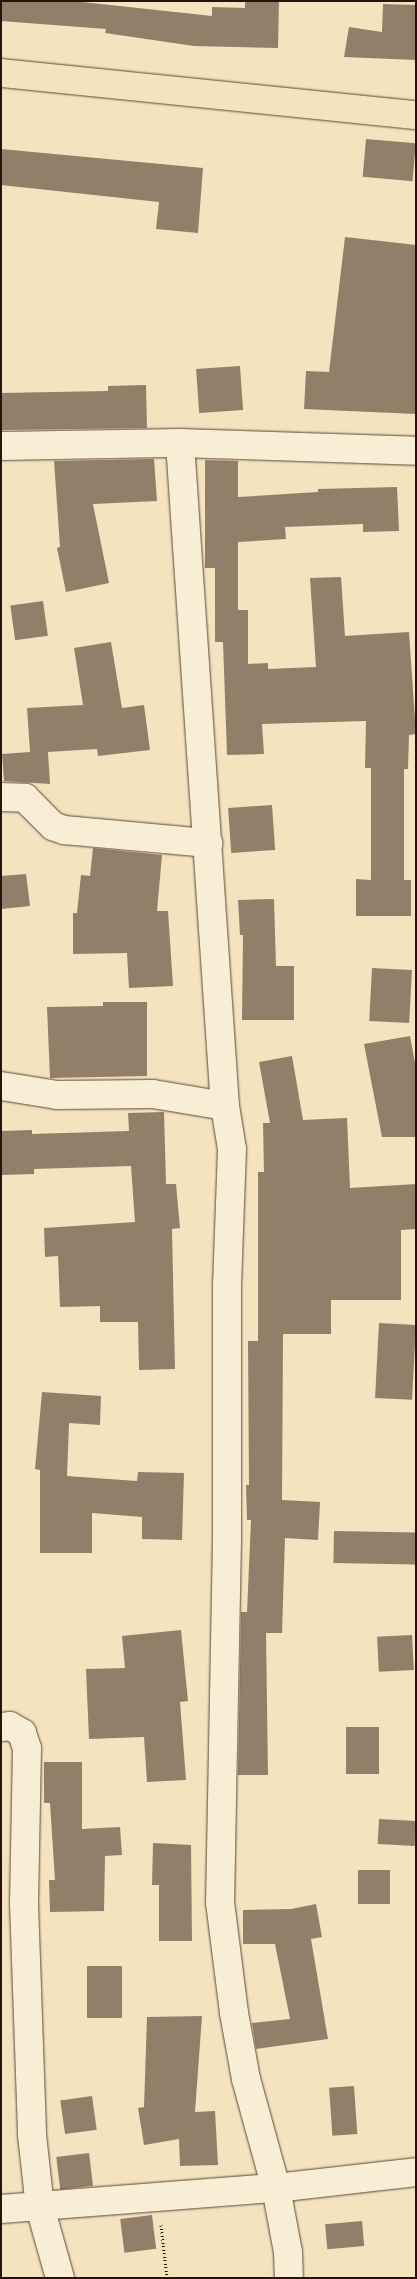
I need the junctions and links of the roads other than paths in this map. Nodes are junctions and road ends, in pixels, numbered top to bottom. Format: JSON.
{"nodes":[{"id":1,"x":1,"y":73,"type":"edge"},
{"id":2,"x":416,"y":116,"type":"edge"},
{"id":3,"x":180,"y":443,"type":"junction"},
{"id":4,"x":1,"y":446,"type":"edge"},
{"id":5,"x":416,"y":451,"type":"edge"},
{"id":6,"x":1,"y":797,"type":"edge"},
{"id":7,"x":208,"y":843,"type":"junction"},
{"id":8,"x":1,"y":1086,"type":"edge"},
{"id":9,"x":225,"y":1106,"type":"junction"},
{"id":10,"x":1,"y":1727,"type":"edge"},
{"id":11,"x":416,"y":2172,"type":"edge"},
{"id":12,"x":276,"y":2188,"type":"junction"},
{"id":13,"x":40,"y":2207,"type":"junction"},
{"id":14,"x":1,"y":2209,"type":"edge"},
{"id":15,"x":60,"y":2278,"type":"edge"},
{"id":16,"x":289,"y":2278,"type":"edge"}],
"edges":[{"from":1,"to":2,"type":"highway"},
{"from":3,"to":4,"type":"street"},
{"from":3,"to":5,"type":"street"},
{"from":3,"to":7,"type":"street"},
{"from":6,"to":7,"type":"street"},
{"from":7,"to":9,"type":"street"},
{"from":8,"to":9,"type":"street"},
{"from":9,"to":12,"type":"street"},
{"from":10,"to":13,"type":"street"},
{"from":11,"to":12,"type":"street"},
{"from":12,"to":13,"type":"street"},
{"from":12,"to":16,"type":"street"},
{"from":13,"to":14,"type":"street"},
{"from":13,"to":15,"type":"street"}]}
